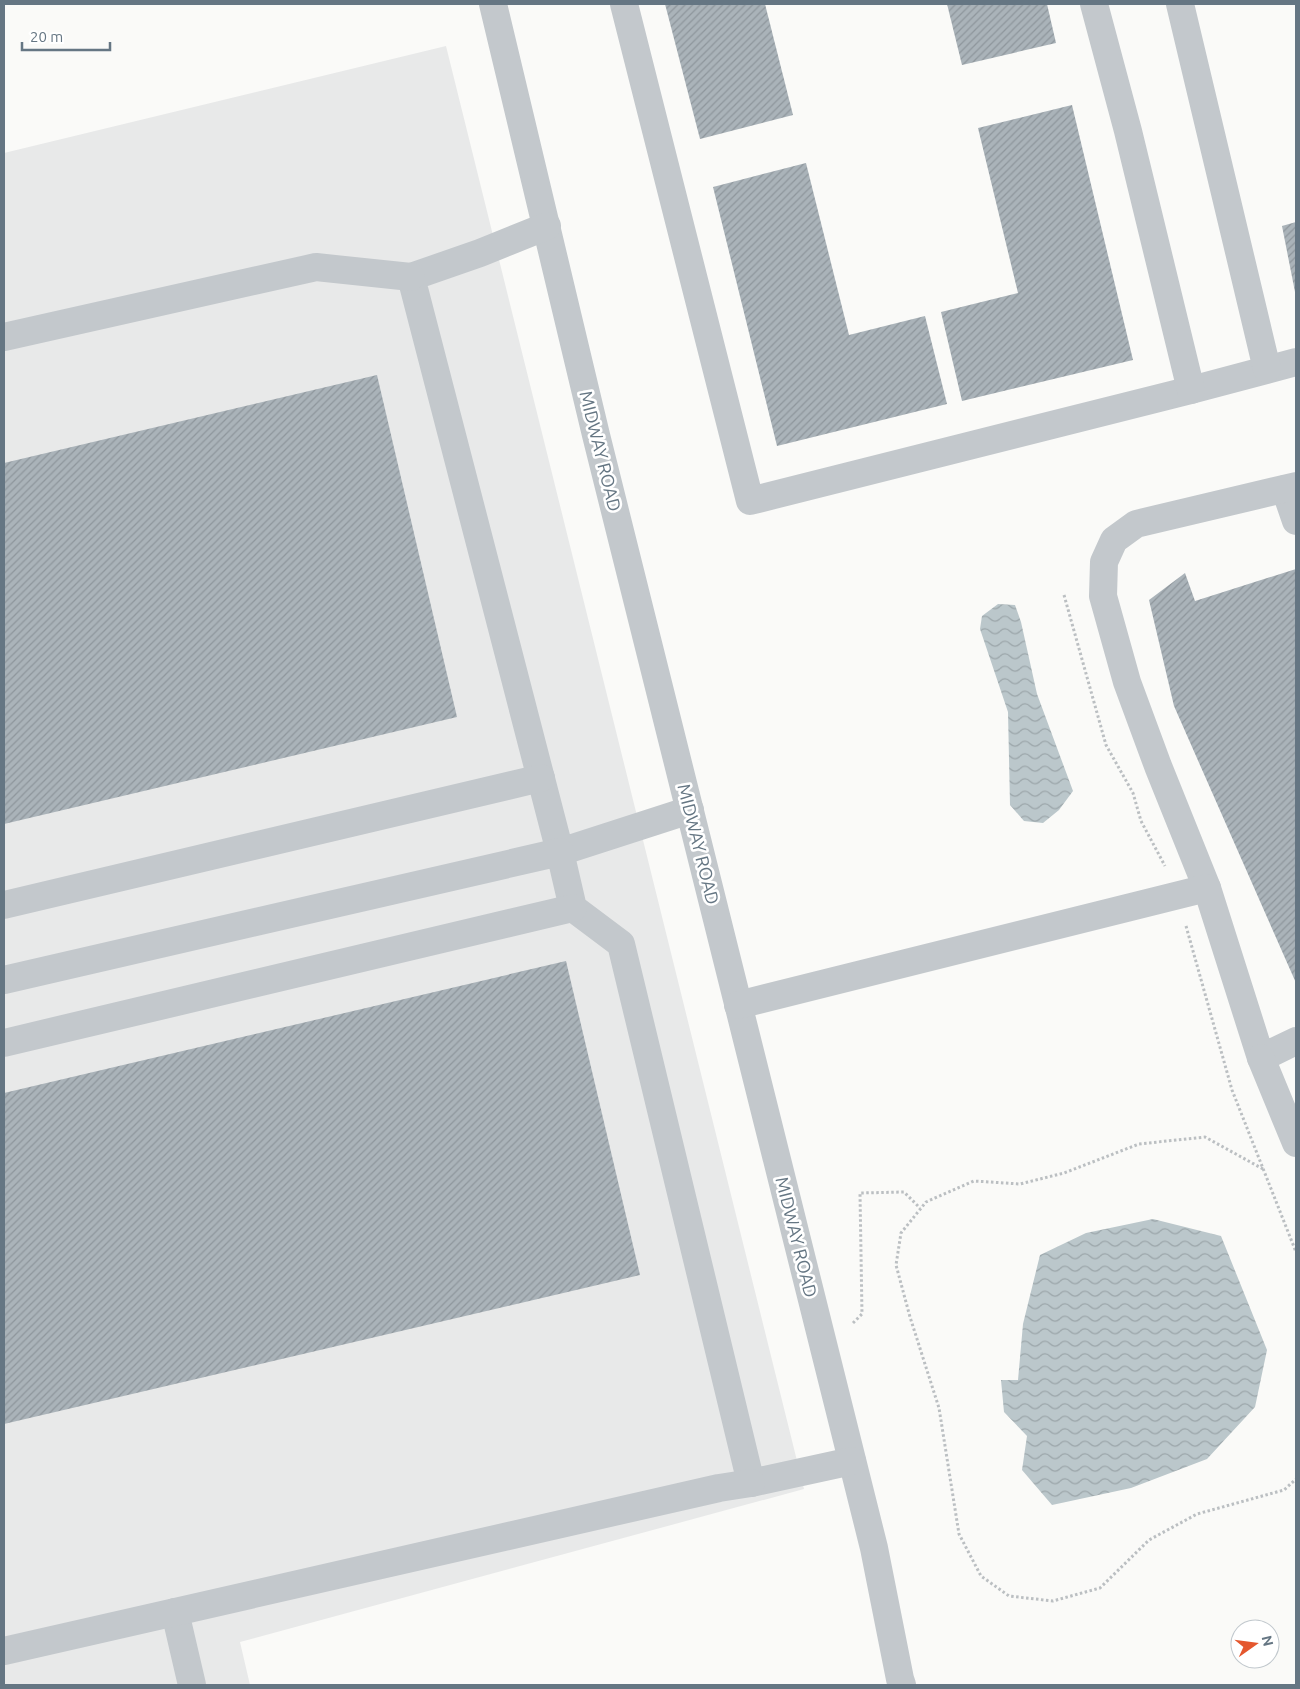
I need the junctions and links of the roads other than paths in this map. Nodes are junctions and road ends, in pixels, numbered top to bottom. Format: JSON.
{"nodes":[{"id":1,"x":493,"y":4,"type":"edge"},
{"id":2,"x":624,"y":4,"type":"edge"},
{"id":3,"x":1094,"y":4,"type":"edge"},
{"id":4,"x":1180,"y":4,"type":"edge"},
{"id":5,"x":547,"y":226,"type":"junction"},
{"id":6,"x":411,"y":277,"type":"junction"},
{"id":7,"x":4,"y":337,"type":"edge"},
{"id":8,"x":1296,"y":362,"type":"edge"},
{"id":9,"x":1267,"y":369,"type":"junction"},
{"id":10,"x":1191,"y":390,"type":"junction"},
{"id":11,"x":1291,"y":488,"type":"edge"},
{"id":12,"x":1296,"y":521,"type":"edge"},
{"id":13,"x":541,"y":778,"type":"junction"},
{"id":14,"x":690,"y":810,"type":"junction"},
{"id":15,"x":560,"y":852,"type":"junction"},
{"id":16,"x":1207,"y":888,"type":"junction"},
{"id":17,"x":4,"y":905,"type":"edge"},
{"id":18,"x":573,"y":908,"type":"junction"},
{"id":19,"x":4,"y":980,"type":"edge"},
{"id":20,"x":738,"y":1005,"type":"junction"},
{"id":21,"x":1296,"y":1041,"type":"edge"},
{"id":22,"x":4,"y":1043,"type":"edge"},
{"id":23,"x":1261,"y":1058,"type":"junction"},
{"id":24,"x":1296,"y":1144,"type":"edge"},
{"id":25,"x":852,"y":1461,"type":"junction"},
{"id":26,"x":751,"y":1483,"type":"junction"},
{"id":27,"x":175,"y":1612,"type":"junction"},
{"id":28,"x":4,"y":1651,"type":"edge"},
{"id":29,"x":901,"y":1683,"type":"edge"},
{"id":30,"x":192,"y":1685,"type":"edge"}],
"edges":[{"from":1,"to":5,"type":"street","name":"MIDWAY ROAD"},
{"from":2,"to":10,"type":"street"},
{"from":3,"to":10,"type":"street"},
{"from":4,"to":9,"type":"street"},
{"from":5,"to":6,"type":"street"},
{"from":5,"to":14,"type":"street","name":"MIDWAY ROAD"},
{"from":6,"to":7,"type":"street"},
{"from":6,"to":13,"type":"street"},
{"from":8,"to":9,"type":"street"},
{"from":9,"to":10,"type":"street"},
{"from":11,"to":12,"type":"street"},
{"from":11,"to":16,"type":"street"},
{"from":13,"to":15,"type":"street"},
{"from":13,"to":17,"type":"street"},
{"from":14,"to":15,"type":"street"},
{"from":14,"to":20,"type":"street","name":"MIDWAY ROAD"},
{"from":15,"to":18,"type":"street"},
{"from":15,"to":19,"type":"street"},
{"from":16,"to":20,"type":"street"},
{"from":16,"to":23,"type":"street"},
{"from":18,"to":22,"type":"street"},
{"from":18,"to":26,"type":"street"},
{"from":20,"to":25,"type":"street","name":"MIDWAY ROAD"},
{"from":21,"to":23,"type":"street"},
{"from":23,"to":24,"type":"street"},
{"from":25,"to":26,"type":"street"},
{"from":25,"to":29,"type":"street","name":"MIDWAY ROAD"},
{"from":26,"to":27,"type":"street"},
{"from":27,"to":28,"type":"street"},
{"from":27,"to":30,"type":"street"}]}
